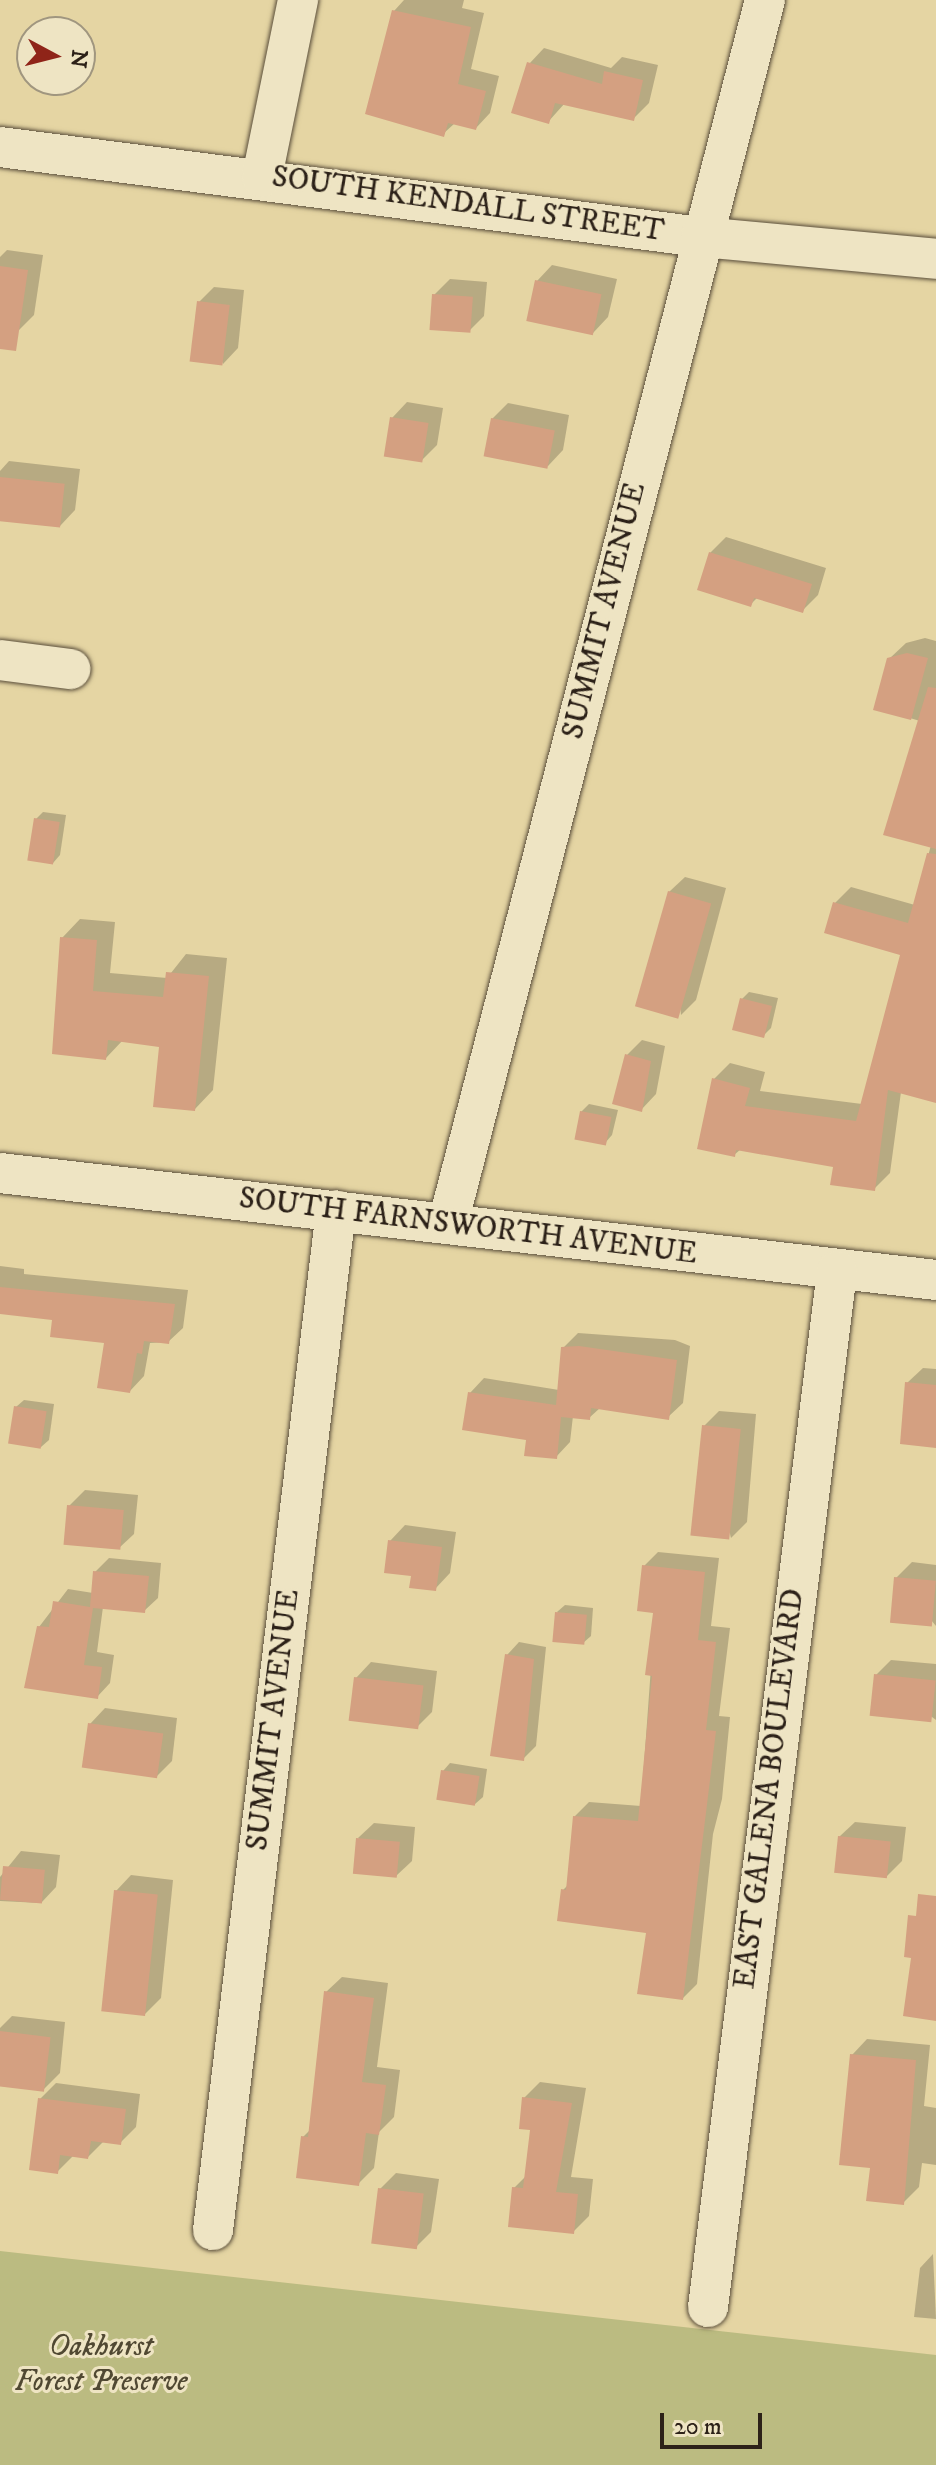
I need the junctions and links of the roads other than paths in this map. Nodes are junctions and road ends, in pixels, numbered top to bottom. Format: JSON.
{"nodes":[{"id":1,"x":298,"y":0,"type":"edge"},
{"id":2,"x":765,"y":0,"type":"edge"},
{"id":3,"x":0,"y":147,"type":"edge"},
{"id":4,"x":262,"y":177,"type":"junction"},
{"id":5,"x":701,"y":237,"type":"junction"},
{"id":6,"x":936,"y":259,"type":"edge"},
{"id":7,"x":0,"y":660,"type":"edge"},
{"id":8,"x":70,"y":669,"type":"dead end"},
{"id":9,"x":0,"y":1173,"type":"edge"},
{"id":10,"x":336,"y":1210,"type":"junction"},
{"id":11,"x":448,"y":1223,"type":"junction"},
{"id":12,"x":837,"y":1271,"type":"junction"},
{"id":13,"x":936,"y":1280,"type":"edge"},
{"id":14,"x":213,"y":2230,"type":"dead end"},
{"id":15,"x":708,"y":2307,"type":"dead end"}],
"edges":[{"from":1,"to":4,"type":"street"},
{"from":2,"to":5,"type":"street","name":"SUMMIT AVENUE"},
{"from":3,"to":4,"type":"street","name":"SOUTH KENDALL STREET"},
{"from":4,"to":5,"type":"street","name":"SOUTH KENDALL STREET"},
{"from":5,"to":6,"type":"street","name":"SOUTH KENDALL STREET"},
{"from":5,"to":11,"type":"street","name":"SUMMIT AVENUE"},
{"from":7,"to":8,"type":"street"},
{"from":9,"to":10,"type":"street","name":"SOUTH FARNSWORTH AVENUE"},
{"from":10,"to":11,"type":"street","name":"SOUTH FARNSWORTH AVENUE"},
{"from":10,"to":14,"type":"street","name":"SUMMIT AVENUE"},
{"from":11,"to":12,"type":"street","name":"SOUTH FARNSWORTH AVENUE"},
{"from":12,"to":13,"type":"street","name":"SOUTH FARNSWORTH AVENUE"},
{"from":12,"to":15,"type":"street","name":"EAST GALENA BOULEVARD"}]}
